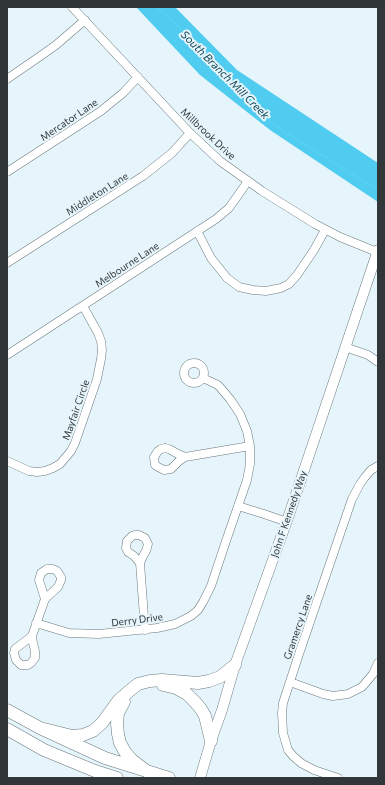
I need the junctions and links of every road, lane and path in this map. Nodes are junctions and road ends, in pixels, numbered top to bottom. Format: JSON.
{"nodes":[{"id":1,"x":72,"y":7,"type":"edge"},
{"id":2,"x":85,"y":20,"type":"junction"},
{"id":3,"x":138,"y":77,"type":"junction"},
{"id":4,"x":7,"y":79,"type":"edge"},
{"id":5,"x":190,"y":133,"type":"junction"},
{"id":6,"x":7,"y":172,"type":"edge"},
{"id":7,"x":248,"y":180,"type":"junction"},
{"id":8,"x":325,"y":230,"type":"junction"},
{"id":9,"x":197,"y":231,"type":"junction"},
{"id":10,"x":378,"y":251,"type":"edge"},
{"id":11,"x":7,"y":263,"type":"edge"},
{"id":12,"x":82,"y":306,"type":"junction"},
{"id":13,"x":345,"y":347,"type":"junction"},
{"id":14,"x":7,"y":355,"type":"edge"},
{"id":15,"x":378,"y":362,"type":"edge"},
{"id":16,"x":203,"y":378,"type":"dead end"},
{"id":17,"x":250,"y":446,"type":"junction"},
{"id":18,"x":185,"y":457,"type":"dead end"},
{"id":19,"x":7,"y":461,"type":"edge"},
{"id":20,"x":378,"y":466,"type":"edge"},
{"id":21,"x":238,"y":506,"type":"junction"},
{"id":22,"x":287,"y":522,"type":"junction"},
{"id":23,"x":140,"y":563,"type":"dead end"},
{"id":24,"x":45,"y":599,"type":"dead end"},
{"id":25,"x":36,"y":622,"type":"junction"},
{"id":26,"x":145,"y":630,"type":"junction"},
{"id":27,"x":32,"y":636,"type":"dead end"},
{"id":28,"x":378,"y":663,"type":"edge"},
{"id":29,"x":235,"y":664,"type":"junction"},
{"id":30,"x":290,"y":682,"type":"junction"},
{"id":31,"x":7,"y":710,"type":"edge"},
{"id":32,"x":40,"y":728,"type":"junction"},
{"id":33,"x":7,"y":729,"type":"edge"},
{"id":34,"x":210,"y":741,"type":"junction"},
{"id":35,"x":78,"y":764,"type":"junction"},
{"id":36,"x":149,"y":772,"type":"junction"},
{"id":37,"x":96,"y":778,"type":"edge"},
{"id":38,"x":117,"y":778,"type":"edge"},
{"id":39,"x":169,"y":778,"type":"edge"},
{"id":40,"x":200,"y":778,"type":"edge"},
{"id":41,"x":338,"y":778,"type":"edge"}],
"edges":[{"from":1,"to":2,"type":"street","name":"Millbrook Drive"},
{"from":2,"to":3,"type":"street","name":"Millbrook Drive"},
{"from":2,"to":4,"type":"street"},
{"from":3,"to":5,"type":"street","name":"Millbrook Drive"},
{"from":3,"to":6,"type":"street","name":"Mercator Lane"},
{"from":5,"to":7,"type":"street","name":"Millbrook Drive"},
{"from":5,"to":11,"type":"street","name":"Middleton Lane"},
{"from":7,"to":8,"type":"street","name":"Millbrook Drive"},
{"from":7,"to":9,"type":"street","name":"Melbourne Lane"},
{"from":8,"to":9,"type":"street"},
{"from":8,"to":10,"type":"street","name":"Millbrook Drive"},
{"from":9,"to":12,"type":"street","name":"Melbourne Lane"},
{"from":10,"to":13,"type":"street","name":"John F Kennedy Way"},
{"from":12,"to":14,"type":"street","name":"Melbourne Lane"},
{"from":12,"to":19,"type":"street","name":"Mayfair Circle"},
{"from":13,"to":15,"type":"street"},
{"from":13,"to":22,"type":"street","name":"John F Kennedy Way"},
{"from":16,"to":17,"type":"street","name":"Derry Drive"},
{"from":17,"to":18,"type":"street"},
{"from":17,"to":21,"type":"street","name":"Derry Drive"},
{"from":20,"to":30,"type":"street","name":"Gramercy Lane"},
{"from":21,"to":22,"type":"street"},
{"from":21,"to":26,"type":"street","name":"Derry Drive"},
{"from":22,"to":29,"type":"street","name":"John F Kennedy Way"},
{"from":23,"to":26,"type":"street"},
{"from":24,"to":25,"type":"street"},
{"from":25,"to":26,"type":"street","name":"Derry Drive"},
{"from":25,"to":27,"type":"street"},
{"from":28,"to":30,"type":"street"},
{"from":29,"to":32,"type":"main road"},
{"from":29,"to":34,"type":"street","name":"John F Kennedy Way"},
{"from":30,"to":41,"type":"street","name":"Gramercy Lane"},
{"from":31,"to":32,"type":"main road"},
{"from":32,"to":36,"type":"main road"},
{"from":33,"to":35,"type":"main road"},
{"from":34,"to":36,"type":"main road"},
{"from":34,"to":40,"type":"street","name":"John F Kennedy Way"},
{"from":35,"to":37,"type":"main road"},
{"from":35,"to":38,"type":"main road"},
{"from":36,"to":39,"type":"main road"}]}
